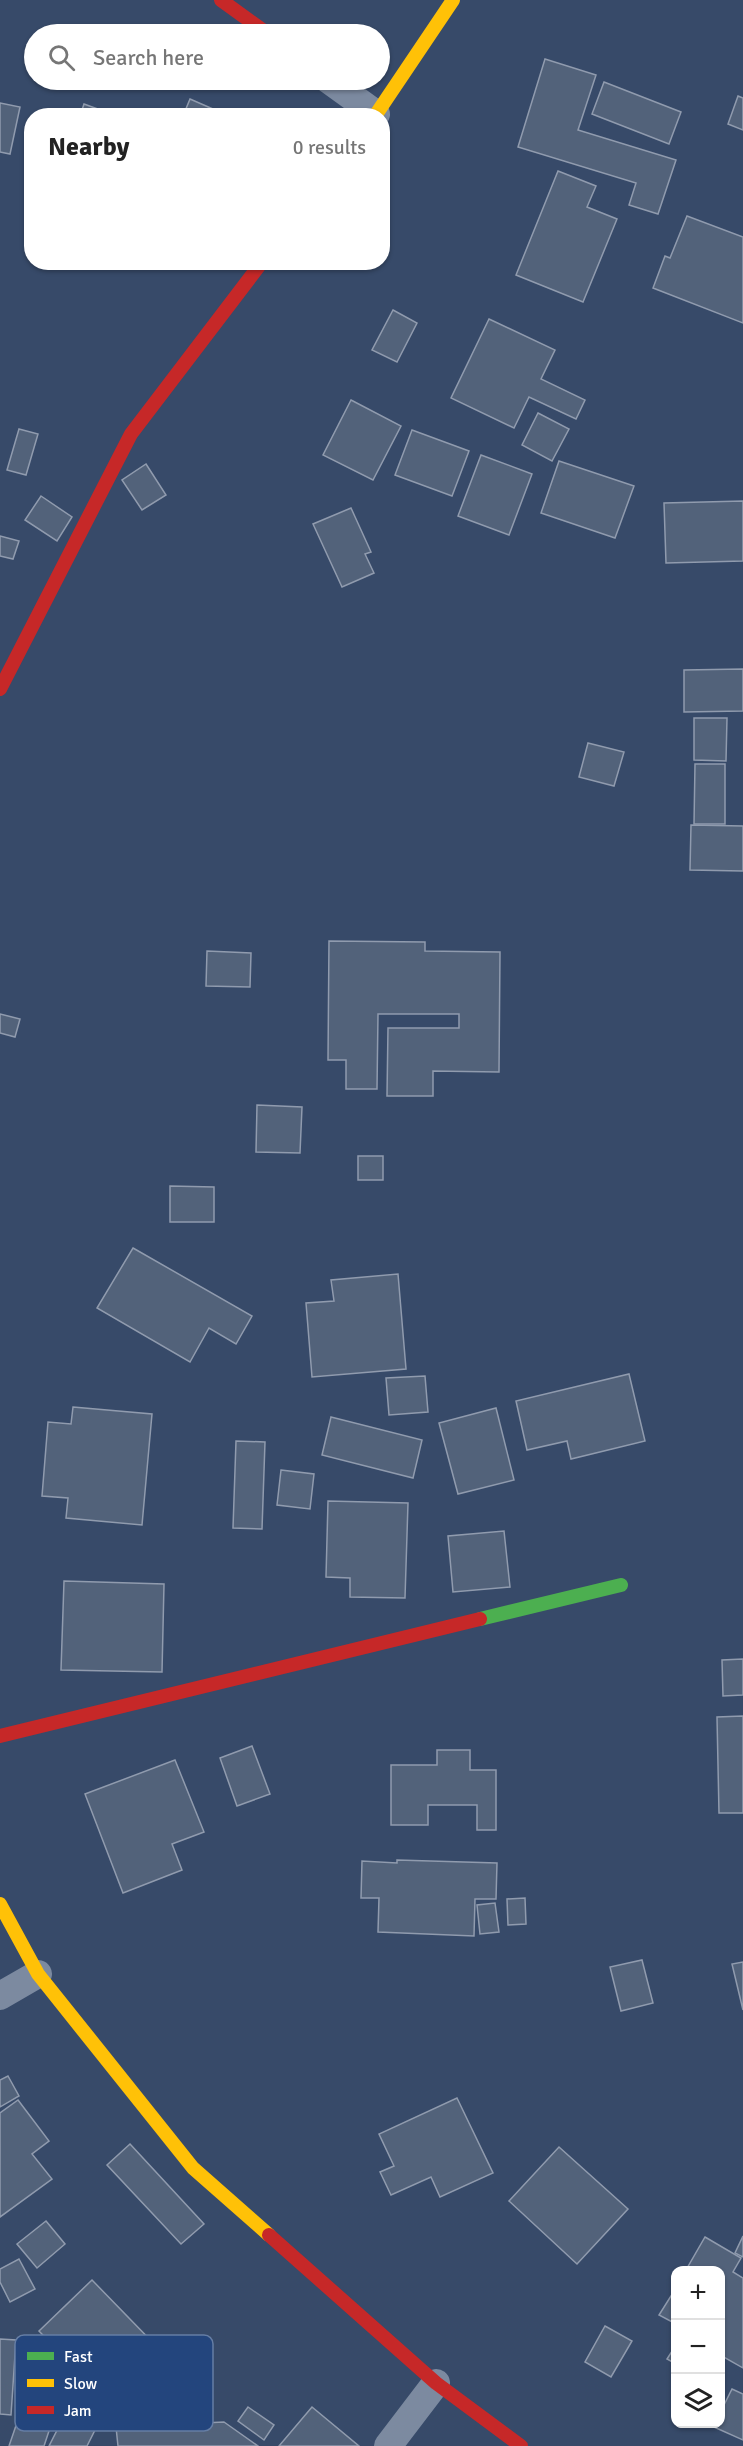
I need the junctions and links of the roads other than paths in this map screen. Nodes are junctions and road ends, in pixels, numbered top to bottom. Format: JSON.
{"nodes":[{"id":1,"x":221,"y":0,"type":"edge"},
{"id":2,"x":453,"y":0,"type":"edge"},
{"id":3,"x":254,"y":24,"type":"edge"},
{"id":4,"x":342,"y":90,"type":"edge"},
{"id":5,"x":366,"y":108,"type":"edge"},
{"id":6,"x":380,"y":108,"type":"edge"},
{"id":7,"x":256,"y":270,"type":"edge"},
{"id":8,"x":0,"y":690,"type":"edge"},
{"id":9,"x":621,"y":1585,"type":"dead end"},
{"id":10,"x":0,"y":1736,"type":"edge"},
{"id":11,"x":0,"y":1904,"type":"edge"},
{"id":12,"x":38,"y":1974,"type":"junction"},
{"id":13,"x":0,"y":1996,"type":"edge"},
{"id":14,"x":436,"y":2383,"type":"junction"},
{"id":15,"x":388,"y":2446,"type":"edge"},
{"id":16,"x":521,"y":2446,"type":"edge"}],
"edges":[{"from":1,"to":3,"type":"street"},
{"from":2,"to":6,"type":"street"},
{"from":4,"to":5,"type":"street"},
{"from":7,"to":8,"type":"street"},
{"from":9,"to":10,"type":"street"},
{"from":11,"to":12,"type":"street"},
{"from":12,"to":13,"type":"street"},
{"from":12,"to":14,"type":"street"},
{"from":14,"to":15,"type":"street"},
{"from":14,"to":16,"type":"street"}]}
